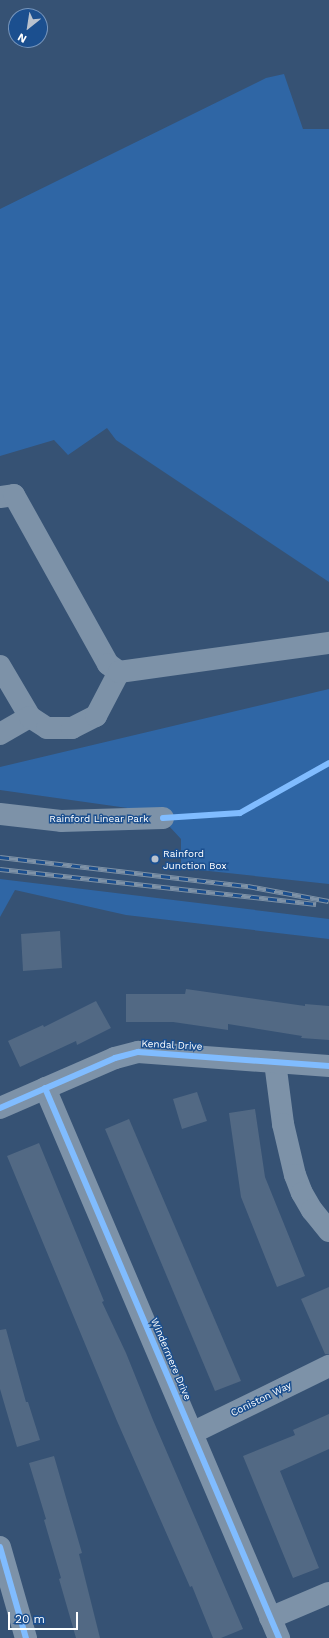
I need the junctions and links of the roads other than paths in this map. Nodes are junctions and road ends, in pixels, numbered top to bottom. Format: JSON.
{"nodes":[{"id":1,"x":0,"y":497,"type":"edge"},
{"id":2,"x":329,"y":643,"type":"edge"},
{"id":3,"x":0,"y":666,"type":"edge"},
{"id":4,"x":119,"y":672,"type":"junction"},
{"id":5,"x":30,"y":717,"type":"junction"},
{"id":6,"x":0,"y":734,"type":"edge"},
{"id":7,"x":0,"y":814,"type":"edge"},
{"id":8,"x":163,"y":818,"type":"dead end"},
{"id":9,"x":275,"y":1062,"type":"junction"},
{"id":10,"x":329,"y":1066,"type":"edge"},
{"id":11,"x":45,"y":1088,"type":"junction"},
{"id":12,"x":0,"y":1108,"type":"edge"},
{"id":13,"x":329,"y":1231,"type":"edge"},
{"id":14,"x":329,"y":1366,"type":"edge"},
{"id":15,"x":192,"y":1432,"type":"junction"},
{"id":16,"x":0,"y":1547,"type":"edge"},
{"id":17,"x":329,"y":1593,"type":"edge"},
{"id":18,"x":270,"y":1618,"type":"junction"},
{"id":19,"x":26,"y":1638,"type":"edge"},
{"id":20,"x":279,"y":1638,"type":"edge"}],
"edges":[{"from":1,"to":4,"type":"street"},
{"from":2,"to":4,"type":"street"},
{"from":3,"to":5,"type":"street"},
{"from":4,"to":5,"type":"street"},
{"from":5,"to":6,"type":"street"},
{"from":7,"to":8,"type":"street","name":"Rainford Linear Park"},
{"from":9,"to":10,"type":"street","name":"Kendal Drive"},
{"from":9,"to":11,"type":"street","name":"Kendal Drive"},
{"from":9,"to":13,"type":"street"},
{"from":11,"to":12,"type":"street","name":"Kendal Drive"},
{"from":11,"to":15,"type":"street","name":"Windermere Drive"},
{"from":14,"to":15,"type":"street","name":"Coniston Way"},
{"from":15,"to":18,"type":"street","name":"Windermere Drive"},
{"from":16,"to":19,"type":"street"},
{"from":17,"to":18,"type":"street"},
{"from":18,"to":20,"type":"street","name":"Windermere Drive"}]}
